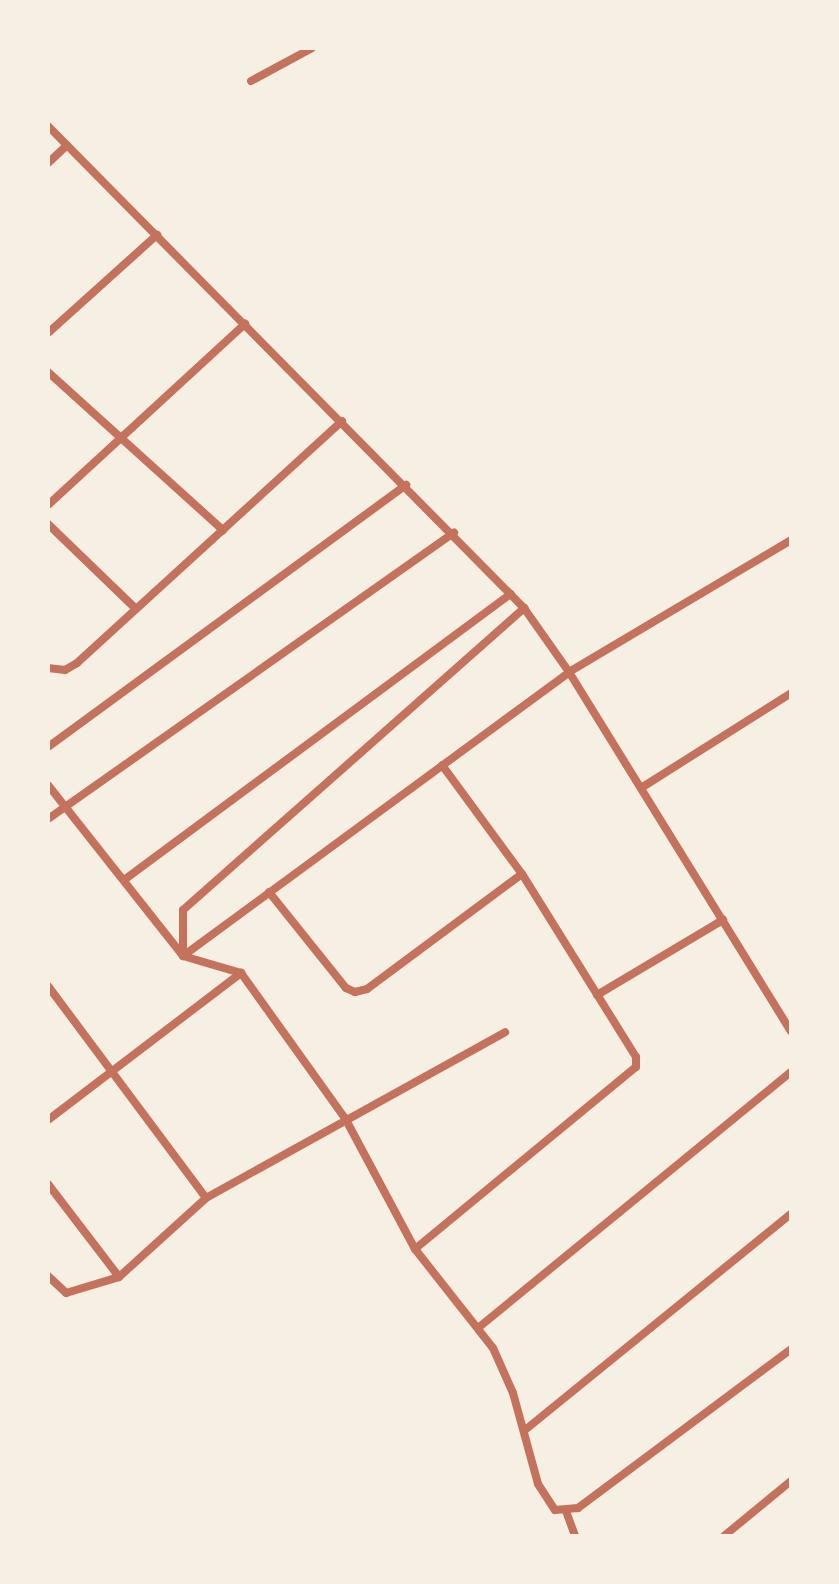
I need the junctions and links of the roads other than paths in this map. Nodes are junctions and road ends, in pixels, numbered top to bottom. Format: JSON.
{"nodes":[{"id":1,"x":312,"y":48,"type":"edge"},
{"id":2,"x":251,"y":81,"type":"dead end"},
{"id":3,"x":48,"y":126,"type":"edge"},
{"id":4,"x":67,"y":145,"type":"junction"},
{"id":5,"x":48,"y":163,"type":"edge"},
{"id":6,"x":157,"y":235,"type":"junction"},
{"id":7,"x":245,"y":324,"type":"junction"},
{"id":8,"x":48,"y":333,"type":"edge"},
{"id":9,"x":48,"y":372,"type":"edge"},
{"id":10,"x":342,"y":421,"type":"junction"},
{"id":11,"x":122,"y":439,"type":"junction"},
{"id":12,"x":406,"y":485,"type":"junction"},
{"id":13,"x":48,"y":505,"type":"edge"},
{"id":14,"x":48,"y":524,"type":"edge"},
{"id":15,"x":223,"y":530,"type":"junction"},
{"id":16,"x":454,"y":533,"type":"junction"},
{"id":17,"x":791,"y":540,"type":"edge"},
{"id":18,"x":511,"y":594,"type":"junction"},
{"id":19,"x":524,"y":608,"type":"junction"},
{"id":20,"x":136,"y":609,"type":"junction"},
{"id":21,"x":48,"y":668,"type":"edge"},
{"id":22,"x":569,"y":672,"type":"junction"},
{"id":23,"x":791,"y":693,"type":"edge"},
{"id":24,"x":48,"y":747,"type":"edge"},
{"id":25,"x":442,"y":765,"type":"junction"},
{"id":26,"x":48,"y":785,"type":"edge"},
{"id":27,"x":641,"y":788,"type":"junction"},
{"id":28,"x":64,"y":806,"type":"junction"},
{"id":29,"x":48,"y":819,"type":"edge"},
{"id":30,"x":522,"y":874,"type":"junction"},
{"id":31,"x":124,"y":880,"type":"junction"},
{"id":32,"x":269,"y":892,"type":"junction"},
{"id":33,"x":723,"y":920,"type":"junction"},
{"id":34,"x":183,"y":956,"type":"junction"},
{"id":35,"x":241,"y":973,"type":"junction"},
{"id":36,"x":48,"y":986,"type":"edge"},
{"id":37,"x":597,"y":995,"type":"junction"},
{"id":38,"x":791,"y":1031,"type":"edge"},
{"id":39,"x":505,"y":1032,"type":"dead end"},
{"id":40,"x":111,"y":1070,"type":"junction"},
{"id":41,"x":791,"y":1072,"type":"edge"},
{"id":42,"x":345,"y":1118,"type":"junction"},
{"id":43,"x":48,"y":1120,"type":"edge"},
{"id":44,"x":48,"y":1184,"type":"edge"},
{"id":45,"x":206,"y":1198,"type":"junction"},
{"id":46,"x":791,"y":1214,"type":"edge"},
{"id":47,"x":415,"y":1249,"type":"junction"},
{"id":48,"x":48,"y":1276,"type":"edge"},
{"id":49,"x":119,"y":1277,"type":"junction"},
{"id":50,"x":478,"y":1328,"type":"junction"},
{"id":51,"x":791,"y":1349,"type":"edge"},
{"id":52,"x":525,"y":1430,"type":"junction"},
{"id":53,"x":791,"y":1481,"type":"edge"},
{"id":54,"x":566,"y":1511,"type":"junction"},
{"id":55,"x":575,"y":1536,"type":"edge"},
{"id":56,"x":724,"y":1536,"type":"edge"}],
"edges":[{"from":1,"to":2,"type":"street"},
{"from":3,"to":4,"type":"street"},
{"from":4,"to":5,"type":"street"},
{"from":4,"to":6,"type":"street"},
{"from":6,"to":7,"type":"street"},
{"from":6,"to":8,"type":"street"},
{"from":7,"to":10,"type":"street"},
{"from":7,"to":11,"type":"street"},
{"from":9,"to":11,"type":"street"},
{"from":10,"to":12,"type":"street"},
{"from":10,"to":15,"type":"street"},
{"from":11,"to":13,"type":"street"},
{"from":11,"to":15,"type":"street"},
{"from":12,"to":16,"type":"street"},
{"from":12,"to":24,"type":"street"},
{"from":14,"to":20,"type":"street"},
{"from":15,"to":20,"type":"street"},
{"from":16,"to":18,"type":"street"},
{"from":16,"to":28,"type":"street"},
{"from":17,"to":22,"type":"street"},
{"from":18,"to":19,"type":"street"},
{"from":18,"to":31,"type":"street"},
{"from":19,"to":22,"type":"street"},
{"from":19,"to":34,"type":"street"},
{"from":20,"to":21,"type":"street"},
{"from":22,"to":25,"type":"street"},
{"from":22,"to":27,"type":"street"},
{"from":23,"to":27,"type":"street"},
{"from":25,"to":30,"type":"street"},
{"from":25,"to":32,"type":"street"},
{"from":26,"to":28,"type":"street"},
{"from":27,"to":33,"type":"street"},
{"from":28,"to":29,"type":"street"},
{"from":28,"to":31,"type":"street"},
{"from":30,"to":32,"type":"street"},
{"from":30,"to":37,"type":"street"},
{"from":31,"to":34,"type":"street"},
{"from":32,"to":34,"type":"street"},
{"from":33,"to":37,"type":"street"},
{"from":33,"to":38,"type":"street"},
{"from":34,"to":35,"type":"street"},
{"from":35,"to":40,"type":"street"},
{"from":35,"to":42,"type":"street"},
{"from":36,"to":40,"type":"street"},
{"from":37,"to":47,"type":"street"},
{"from":39,"to":42,"type":"street"},
{"from":40,"to":43,"type":"street"},
{"from":40,"to":45,"type":"street"},
{"from":41,"to":50,"type":"street"},
{"from":42,"to":45,"type":"street"},
{"from":42,"to":47,"type":"street"},
{"from":44,"to":49,"type":"street"},
{"from":45,"to":49,"type":"street"},
{"from":46,"to":52,"type":"street"},
{"from":47,"to":50,"type":"street"},
{"from":48,"to":49,"type":"street"},
{"from":50,"to":52,"type":"street"},
{"from":51,"to":54,"type":"street"},
{"from":52,"to":54,"type":"street"},
{"from":53,"to":56,"type":"street"},
{"from":54,"to":55,"type":"street"}]}
